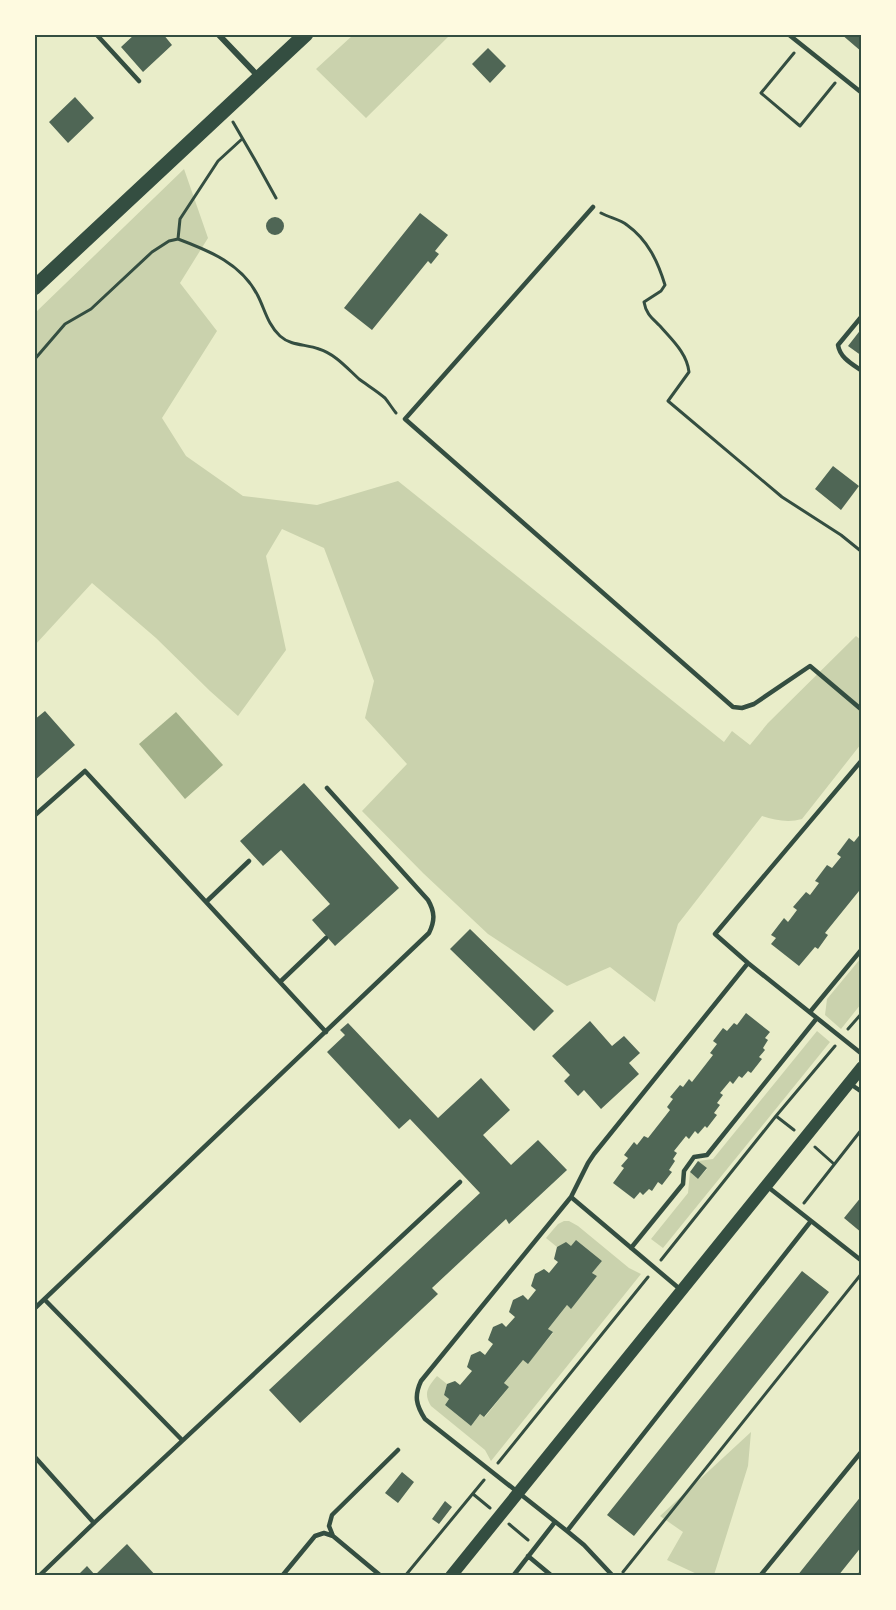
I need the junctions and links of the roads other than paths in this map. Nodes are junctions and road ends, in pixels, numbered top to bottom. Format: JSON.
{"nodes":[{"id":1,"x":96,"y":34,"type":"edge"},
{"id":2,"x":218,"y":34,"type":"edge"},
{"id":3,"x":306,"y":34,"type":"edge"},
{"id":4,"x":788,"y":34,"type":"edge"},
{"id":5,"x":260,"y":78,"type":"junction"},
{"id":6,"x":139,"y":81,"type":"dead end"},
{"id":7,"x":861,"y":93,"type":"edge"},
{"id":8,"x":593,"y":207,"type":"road end"},
{"id":9,"x":34,"y":288,"type":"edge"},
{"id":10,"x":861,"y":316,"type":"edge"},
{"id":11,"x":861,"y":371,"type":"edge"},
{"id":12,"x":861,"y":710,"type":"edge"},
{"id":13,"x":861,"y":760,"type":"edge"},
{"id":14,"x":327,"y":788,"type":"dead end"},
{"id":15,"x":34,"y":816,"type":"edge"},
{"id":16,"x":249,"y":861,"type":"dead end"},
{"id":17,"x":206,"y":902,"type":"junction"},
{"id":18,"x":326,"y":938,"type":"dead end"},
{"id":19,"x":861,"y":949,"type":"edge"},
{"id":20,"x":748,"y":963,"type":"junction"},
{"id":21,"x":280,"y":982,"type":"junction"},
{"id":22,"x":810,"y":1012,"type":"junction"},
{"id":23,"x":817,"y":1018,"type":"junction"},
{"id":24,"x":326,"y":1032,"type":"junction"},
{"id":25,"x":861,"y":1054,"type":"edge"},
{"id":26,"x":861,"y":1067,"type":"edge"},
{"id":27,"x":849,"y":1083,"type":"junction"},
{"id":28,"x":861,"y":1092,"type":"edge"},
{"id":29,"x":460,"y":1182,"type":"dead end"},
{"id":30,"x":765,"y":1185,"type":"junction"},
{"id":31,"x":570,"y":1197,"type":"junction"},
{"id":32,"x":811,"y":1221,"type":"junction"},
{"id":33,"x":631,"y":1248,"type":"junction"},
{"id":34,"x":861,"y":1261,"type":"edge"},
{"id":35,"x":681,"y":1290,"type":"junction"},
{"id":36,"x":45,"y":1300,"type":"junction"},
{"id":37,"x":34,"y":1310,"type":"edge"},
{"id":38,"x":182,"y":1440,"type":"junction"},
{"id":39,"x":398,"y":1450,"type":"dead end"},
{"id":40,"x":861,"y":1451,"type":"edge"},
{"id":41,"x":34,"y":1456,"type":"edge"},
{"id":42,"x":518,"y":1493,"type":"junction"},
{"id":43,"x":555,"y":1522,"type":"junction"},
{"id":44,"x":94,"y":1523,"type":"junction"},
{"id":45,"x":567,"y":1531,"type":"junction"},
{"id":46,"x":333,"y":1536,"type":"junction"},
{"id":47,"x":528,"y":1556,"type":"junction"},
{"id":48,"x":39,"y":1575,"type":"edge"},
{"id":49,"x":282,"y":1575,"type":"edge"},
{"id":50,"x":381,"y":1575,"type":"edge"},
{"id":51,"x":451,"y":1575,"type":"edge"},
{"id":52,"x":513,"y":1575,"type":"edge"},
{"id":53,"x":552,"y":1575,"type":"edge"},
{"id":54,"x":612,"y":1575,"type":"edge"},
{"id":55,"x":760,"y":1575,"type":"edge"}],
"edges":[{"from":1,"to":6,"type":"lane"},
{"from":2,"to":5,"type":"street"},
{"from":3,"to":5,"type":"highway"},
{"from":4,"to":7,"type":"lane"},
{"from":5,"to":9,"type":"highway"},
{"from":8,"to":12,"type":"lane"},
{"from":10,"to":11,"type":"lane"},
{"from":13,"to":20,"type":"lane"},
{"from":14,"to":24,"type":"lane"},
{"from":15,"to":17,"type":"lane"},
{"from":16,"to":17,"type":"lane"},
{"from":17,"to":21,"type":"lane"},
{"from":18,"to":21,"type":"lane"},
{"from":19,"to":22,"type":"lane"},
{"from":20,"to":22,"type":"lane"},
{"from":20,"to":31,"type":"lane"},
{"from":21,"to":24,"type":"lane"},
{"from":22,"to":23,"type":"lane"},
{"from":23,"to":25,"type":"lane"},
{"from":23,"to":33,"type":"lane"},
{"from":24,"to":36,"type":"lane"},
{"from":26,"to":27,"type":"main road"},
{"from":27,"to":28,"type":"lane"},
{"from":27,"to":30,"type":"main road"},
{"from":29,"to":38,"type":"lane"},
{"from":30,"to":32,"type":"lane"},
{"from":30,"to":35,"type":"main road"},
{"from":31,"to":33,"type":"lane"},
{"from":31,"to":42,"type":"lane"},
{"from":32,"to":34,"type":"lane"},
{"from":32,"to":45,"type":"lane"},
{"from":33,"to":35,"type":"lane"},
{"from":35,"to":42,"type":"main road"},
{"from":36,"to":37,"type":"lane"},
{"from":36,"to":38,"type":"lane"},
{"from":38,"to":44,"type":"lane"},
{"from":39,"to":46,"type":"lane"},
{"from":40,"to":55,"type":"lane"},
{"from":41,"to":44,"type":"lane"},
{"from":42,"to":43,"type":"lane"},
{"from":42,"to":51,"type":"main road"},
{"from":43,"to":45,"type":"lane"},
{"from":43,"to":47,"type":"lane"},
{"from":44,"to":48,"type":"lane"},
{"from":45,"to":54,"type":"lane"},
{"from":46,"to":49,"type":"lane"},
{"from":46,"to":50,"type":"lane"},
{"from":47,"to":52,"type":"lane"},
{"from":47,"to":53,"type":"lane"}]}
